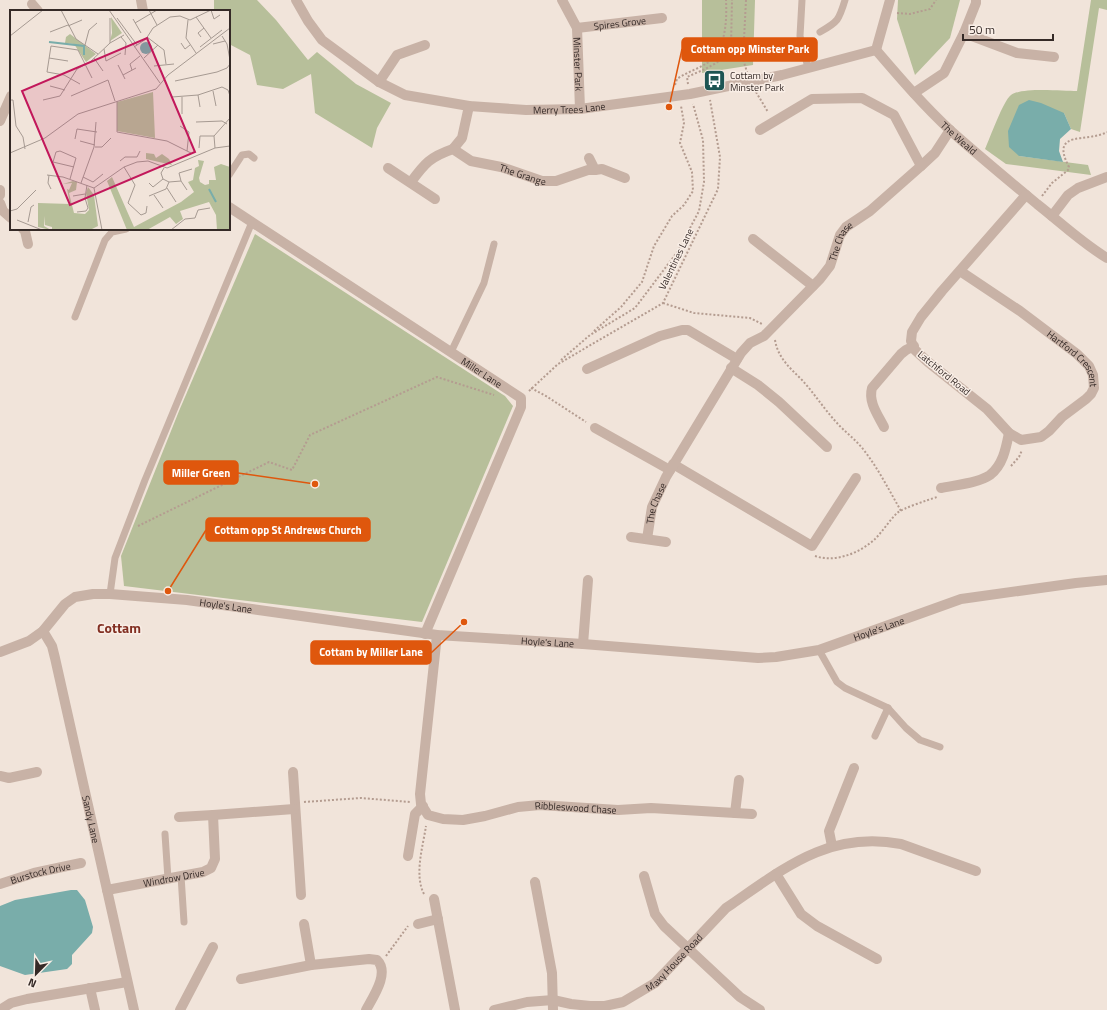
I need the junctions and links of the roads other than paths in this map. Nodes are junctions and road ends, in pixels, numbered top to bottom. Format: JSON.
{"nodes":[{"id":1,"x":141,"y":0,"type":"edge"},
{"id":2,"x":296,"y":0,"type":"edge"},
{"id":3,"x":562,"y":0,"type":"edge"},
{"id":4,"x":802,"y":0,"type":"edge"},
{"id":5,"x":845,"y":0,"type":"edge"},
{"id":6,"x":890,"y":0,"type":"edge"},
{"id":7,"x":976,"y":0,"type":"edge"},
{"id":8,"x":143,"y":10,"type":"edge"},
{"id":9,"x":662,"y":18,"type":"dead end"},
{"id":10,"x":577,"y":28,"type":"junction"},
{"id":11,"x":820,"y":32,"type":"dead end"},
{"id":12,"x":964,"y":33,"type":"junction"},
{"id":13,"x":425,"y":45,"type":"dead end"},
{"id":14,"x":876,"y":50,"type":"junction"},
{"id":15,"x":1054,"y":57,"type":"dead end"},
{"id":16,"x":808,"y":68,"type":"junction"},
{"id":17,"x":379,"y":82,"type":"junction"},
{"id":18,"x":914,"y":93,"type":"junction"},
{"id":19,"x":10,"y":98,"type":"edge"},
{"id":20,"x":469,"y":106,"type":"junction"},
{"id":21,"x":580,"y":109,"type":"junction"},
{"id":22,"x":0,"y":121,"type":"edge"},
{"id":23,"x":760,"y":130,"type":"dead end"},
{"id":24,"x":950,"y":130,"type":"junction"},
{"id":25,"x":453,"y":149,"type":"junction"},
{"id":26,"x":254,"y":158,"type":"dead end"},
{"id":27,"x":588,"y":158,"type":"dead end"},
{"id":28,"x":921,"y":166,"type":"junction"},
{"id":29,"x":388,"y":168,"type":"dead end"},
{"id":30,"x":595,"y":170,"type":"junction"},
{"id":31,"x":230,"y":173,"type":"edge"},
{"id":32,"x":1107,"y":177,"type":"edge"},
{"id":33,"x":625,"y":178,"type":"dead end"},
{"id":34,"x":411,"y":182,"type":"junction"},
{"id":35,"x":0,"y":190,"type":"edge"},
{"id":36,"x":1026,"y":194,"type":"junction"},
{"id":37,"x":0,"y":195,"type":"edge"},
{"id":38,"x":435,"y":199,"type":"dead end"},
{"id":39,"x":0,"y":203,"type":"edge"},
{"id":40,"x":230,"y":208,"type":"edge"},
{"id":41,"x":1052,"y":216,"type":"junction"},
{"id":42,"x":10,"y":217,"type":"edge"},
{"id":43,"x":252,"y":222,"type":"junction"},
{"id":44,"x":24,"y":230,"type":"edge"},
{"id":45,"x":121,"y":230,"type":"edge"},
{"id":46,"x":753,"y":239,"type":"dead end"},
{"id":47,"x":28,"y":244,"type":"dead end"},
{"id":48,"x":494,"y":244,"type":"dead end"},
{"id":49,"x":1107,"y":258,"type":"edge"},
{"id":50,"x":960,"y":271,"type":"junction"},
{"id":51,"x":813,"y":286,"type":"junction"},
{"id":52,"x":75,"y":317,"type":"dead end"},
{"id":53,"x":914,"y":346,"type":"junction"},
{"id":54,"x":451,"y":352,"type":"junction"},
{"id":55,"x":737,"y":359,"type":"junction"},
{"id":56,"x":731,"y":368,"type":"junction"},
{"id":57,"x":587,"y":369,"type":"dead end"},
{"id":58,"x":884,"y":427,"type":"dead end"},
{"id":59,"x":595,"y":428,"type":"road end"},
{"id":60,"x":1009,"y":433,"type":"junction"},
{"id":61,"x":827,"y":447,"type":"dead end"},
{"id":62,"x":672,"y":467,"type":"junction"},
{"id":63,"x":856,"y":478,"type":"dead end"},
{"id":64,"x":940,"y":492,"type":"road end"},
{"id":65,"x":631,"y":537,"type":"dead end"},
{"id":66,"x":647,"y":539,"type":"junction"},
{"id":67,"x":666,"y":542,"type":"dead end"},
{"id":68,"x":588,"y":580,"type":"dead end"},
{"id":69,"x":1107,"y":580,"type":"edge"},
{"id":70,"x":110,"y":594,"type":"junction"},
{"id":71,"x":43,"y":631,"type":"junction"},
{"id":72,"x":425,"y":634,"type":"junction"},
{"id":73,"x":437,"y":635,"type":"junction"},
{"id":74,"x":583,"y":644,"type":"junction"},
{"id":75,"x":819,"y":650,"type":"junction"},
{"id":76,"x":0,"y":652,"type":"edge"},
{"id":77,"x":888,"y":708,"type":"junction"},
{"id":78,"x":875,"y":736,"type":"dead end"},
{"id":79,"x":940,"y":747,"type":"dead end"},
{"id":80,"x":854,"y":768,"type":"dead end"},
{"id":81,"x":37,"y":772,"type":"dead end"},
{"id":82,"x":293,"y":772,"type":"dead end"},
{"id":83,"x":0,"y":776,"type":"edge"},
{"id":84,"x":739,"y":780,"type":"dead end"},
{"id":85,"x":294,"y":806,"type":"junction"},
{"id":86,"x":424,"y":807,"type":"junction"},
{"id":87,"x":736,"y":813,"type":"junction"},
{"id":88,"x":752,"y":814,"type":"dead end"},
{"id":89,"x":213,"y":815,"type":"junction"},
{"id":90,"x":179,"y":817,"type":"dead end"},
{"id":91,"x":165,"y":834,"type":"dead end"},
{"id":92,"x":832,"y":846,"type":"junction"},
{"id":93,"x":408,"y":856,"type":"dead end"},
{"id":94,"x":81,"y":863,"type":"dead end"},
{"id":95,"x":976,"y":870,"type":"dead end"},
{"id":96,"x":776,"y":874,"type":"junction"},
{"id":97,"x":181,"y":876,"type":"junction"},
{"id":98,"x":644,"y":876,"type":"dead end"},
{"id":99,"x":168,"y":879,"type":"junction"},
{"id":100,"x":535,"y":882,"type":"dead end"},
{"id":101,"x":0,"y":884,"type":"edge"},
{"id":102,"x":107,"y":890,"type":"junction"},
{"id":103,"x":301,"y":895,"type":"dead end"},
{"id":104,"x":434,"y":899,"type":"dead end"},
{"id":105,"x":438,"y":919,"type":"junction"},
{"id":106,"x":184,"y":922,"type":"dead end"},
{"id":107,"x":304,"y":924,"type":"dead end"},
{"id":108,"x":418,"y":924,"type":"road end"},
{"id":109,"x":213,"y":947,"type":"dead end"},
{"id":110,"x":688,"y":947,"type":"junction"},
{"id":111,"x":877,"y":959,"type":"dead end"},
{"id":112,"x":311,"y":965,"type":"junction"},
{"id":113,"x":241,"y":979,"type":"dead end"},
{"id":114,"x":127,"y":982,"type":"junction"},
{"id":115,"x":90,"y":988,"type":"junction"},
{"id":116,"x":553,"y":1005,"type":"edge"},
{"id":117,"x":0,"y":1010,"type":"edge"},
{"id":118,"x":95,"y":1010,"type":"edge"},
{"id":119,"x":134,"y":1010,"type":"edge"},
{"id":120,"x":180,"y":1010,"type":"edge"},
{"id":121,"x":366,"y":1010,"type":"edge"},
{"id":122,"x":455,"y":1010,"type":"edge"},
{"id":123,"x":494,"y":1010,"type":"edge"},
{"id":124,"x":760,"y":1010,"type":"edge"}],
"edges":[{"from":1,"to":8,"type":"street"},
{"from":2,"to":17,"type":"street","name":"Merry Trees Lane"},
{"from":3,"to":10,"type":"street","name":"Minster Park"},
{"from":4,"to":16,"type":"lane"},
{"from":5,"to":11,"type":"lane"},
{"from":6,"to":14,"type":"street"},
{"from":7,"to":12,"type":"street"},
{"from":9,"to":10,"type":"street","name":"Spires Grove"},
{"from":10,"to":21,"type":"street","name":"Minster Park"},
{"from":12,"to":15,"type":"street"},
{"from":12,"to":18,"type":"street"},
{"from":13,"to":17,"type":"street"},
{"from":14,"to":16,"type":"street","name":"Merry Trees Lane"},
{"from":14,"to":18,"type":"street","name":"The Weald"},
{"from":16,"to":21,"type":"street","name":"Merry Trees Lane"},
{"from":17,"to":20,"type":"street","name":"Merry Trees Lane"},
{"from":18,"to":24,"type":"street","name":"The Weald"},
{"from":19,"to":22,"type":"street"},
{"from":20,"to":21,"type":"street","name":"Merry Trees Lane"},
{"from":20,"to":25,"type":"street"},
{"from":23,"to":28,"type":"street"},
{"from":24,"to":28,"type":"street","name":"The Chase"},
{"from":24,"to":36,"type":"street","name":"The Weald"},
{"from":25,"to":30,"type":"street","name":"The Grange"},
{"from":25,"to":34,"type":"street"},
{"from":26,"to":31,"type":"lane"},
{"from":27,"to":30,"type":"street"},
{"from":28,"to":51,"type":"street","name":"The Chase"},
{"from":29,"to":34,"type":"street"},
{"from":30,"to":33,"type":"street","name":"The Grange"},
{"from":32,"to":41,"type":"street"},
{"from":34,"to":38,"type":"street"},
{"from":35,"to":37,"type":"street"},
{"from":36,"to":41,"type":"street","name":"The Weald"},
{"from":36,"to":50,"type":"street","name":"Latchford Road"},
{"from":39,"to":42,"type":"street"},
{"from":40,"to":43,"type":"street","name":"Miller Lane"},
{"from":41,"to":49,"type":"street","name":"The Weald"},
{"from":43,"to":54,"type":"street","name":"Miller Lane"},
{"from":43,"to":70,"type":"lane"},
{"from":44,"to":47,"type":"street"},
{"from":45,"to":52,"type":"lane"},
{"from":46,"to":51,"type":"street"},
{"from":48,"to":54,"type":"lane"},
{"from":50,"to":53,"type":"street","name":"Latchford Road"},
{"from":50,"to":60,"type":"street","name":"Hartford Crescent"},
{"from":51,"to":55,"type":"street","name":"The Chase"},
{"from":53,"to":58,"type":"street"},
{"from":53,"to":60,"type":"street","name":"Latchford Road"},
{"from":54,"to":72,"type":"street","name":"Miller Lane"},
{"from":55,"to":56,"type":"street","name":"The Chase"},
{"from":55,"to":57,"type":"street"},
{"from":56,"to":61,"type":"street"},
{"from":56,"to":62,"type":"street","name":"The Chase"},
{"from":59,"to":62,"type":"street","name":"The Chase"},
{"from":60,"to":64,"type":"street"},
{"from":62,"to":63,"type":"street","name":"The Chase"},
{"from":62,"to":66,"type":"street","name":"The Chase"},
{"from":65,"to":66,"type":"street","name":"The Chase"},
{"from":66,"to":67,"type":"street","name":"The Chase"},
{"from":68,"to":74,"type":"street"},
{"from":69,"to":75,"type":"street","name":"Hoyle's Lane"},
{"from":70,"to":71,"type":"street","name":"Hoyle's Lane"},
{"from":70,"to":72,"type":"street","name":"Hoyle's Lane"},
{"from":71,"to":76,"type":"street","name":"Hoyle's Lane"},
{"from":71,"to":102,"type":"street","name":"Sandy Lane"},
{"from":72,"to":73,"type":"street","name":"Hoyle's Lane"},
{"from":73,"to":74,"type":"street","name":"Hoyle's Lane"},
{"from":73,"to":86,"type":"street"},
{"from":74,"to":75,"type":"street","name":"Hoyle's Lane"},
{"from":75,"to":77,"type":"lane"},
{"from":77,"to":78,"type":"lane"},
{"from":77,"to":79,"type":"lane"},
{"from":80,"to":92,"type":"street"},
{"from":81,"to":83,"type":"street"},
{"from":82,"to":85,"type":"street"},
{"from":84,"to":87,"type":"street"},
{"from":85,"to":89,"type":"street"},
{"from":85,"to":103,"type":"street"},
{"from":86,"to":87,"type":"street","name":"Ribbleswood Chase"},
{"from":86,"to":93,"type":"street"},
{"from":87,"to":88,"type":"street","name":"Ribbleswood Chase"},
{"from":89,"to":90,"type":"street"},
{"from":89,"to":97,"type":"street","name":"Windrow Drive"},
{"from":91,"to":99,"type":"lane"},
{"from":92,"to":95,"type":"street","name":"Maxy House Road"},
{"from":92,"to":96,"type":"street","name":"Maxy House Road"},
{"from":94,"to":101,"type":"street","name":"Burstock Drive"},
{"from":96,"to":110,"type":"street","name":"Maxy House Road"},
{"from":96,"to":111,"type":"street"},
{"from":97,"to":99,"type":"street","name":"Windrow Drive"},
{"from":97,"to":106,"type":"lane"},
{"from":98,"to":110,"type":"street"},
{"from":99,"to":102,"type":"street","name":"Windrow Drive"},
{"from":100,"to":116,"type":"street"},
{"from":102,"to":114,"type":"street","name":"Sandy Lane"},
{"from":104,"to":105,"type":"street"},
{"from":105,"to":108,"type":"street"},
{"from":105,"to":122,"type":"street"},
{"from":107,"to":112,"type":"street"},
{"from":109,"to":120,"type":"street"},
{"from":110,"to":116,"type":"street","name":"Maxy House Road"},
{"from":110,"to":124,"type":"street"},
{"from":112,"to":113,"type":"street"},
{"from":112,"to":121,"type":"street"},
{"from":114,"to":115,"type":"street"},
{"from":114,"to":119,"type":"street","name":"Sandy Lane"},
{"from":115,"to":117,"type":"street"},
{"from":115,"to":118,"type":"street"},
{"from":116,"to":123,"type":"street","name":"Maxy House Road"}]}
